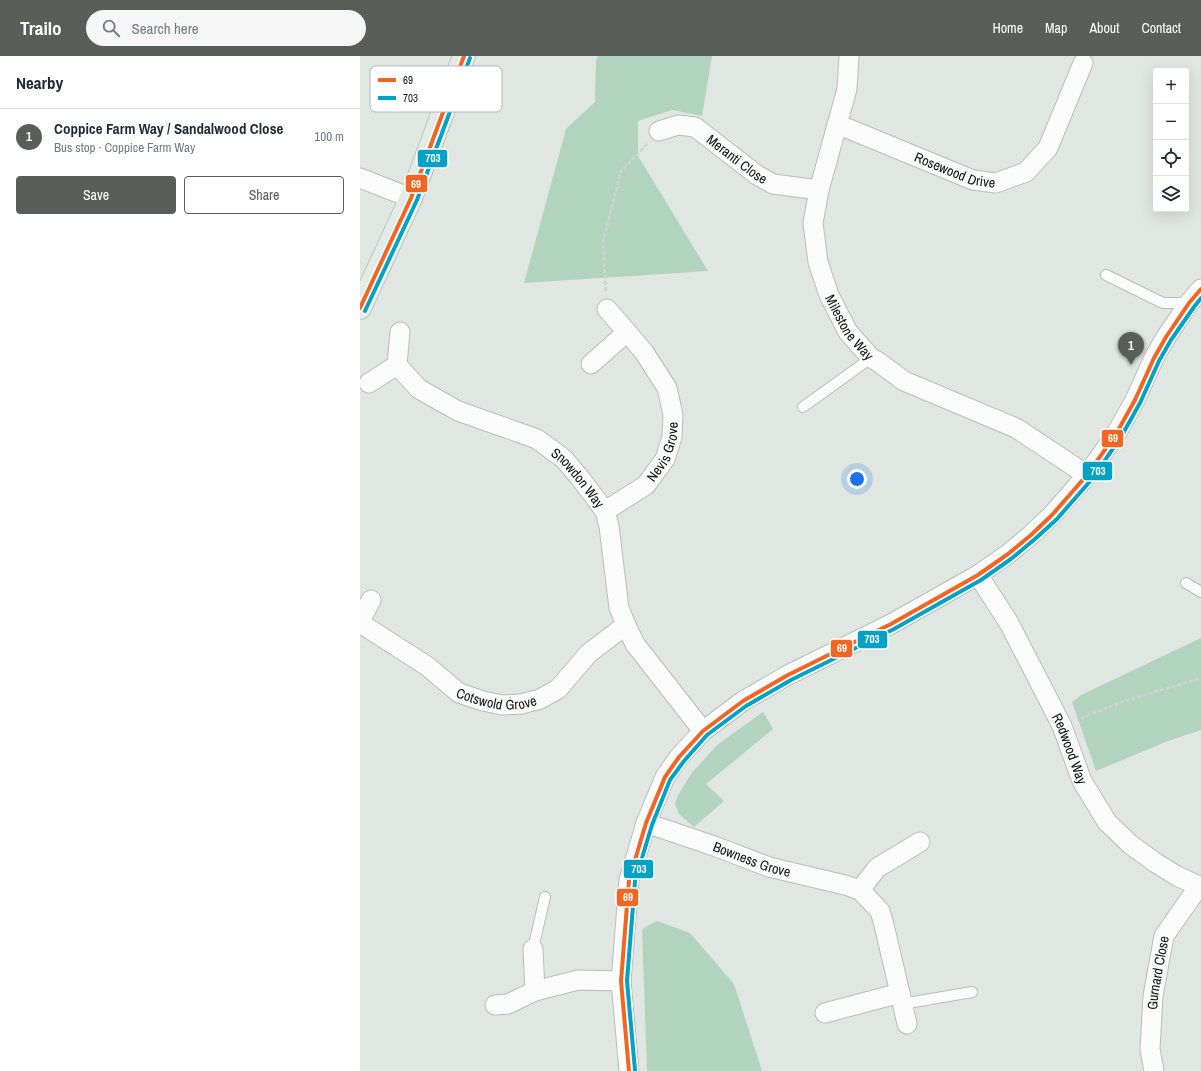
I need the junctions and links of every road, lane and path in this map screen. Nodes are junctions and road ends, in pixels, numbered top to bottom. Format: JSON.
{"nodes":[{"id":1,"x":464,"y":56,"type":"edge"},
{"id":2,"x":849,"y":56,"type":"edge"},
{"id":3,"x":1083,"y":63,"type":"dead end"},
{"id":4,"x":460,"y":66,"type":"edge"},
{"id":5,"x":443,"y":112,"type":"edge"},
{"id":6,"x":837,"y":124,"type":"junction"},
{"id":7,"x":659,"y":131,"type":"joint"},
{"id":8,"x":360,"y":178,"type":"edge"},
{"id":9,"x":818,"y":190,"type":"junction"},
{"id":10,"x":412,"y":198,"type":"junction"},
{"id":11,"x":1106,"y":275,"type":"dead end"},
{"id":12,"x":1197,"y":301,"type":"edge"},
{"id":13,"x":360,"y":308,"type":"edge"},
{"id":14,"x":608,"y":309,"type":"joint"},
{"id":15,"x":400,"y":332,"type":"dead end"},
{"id":16,"x":627,"y":332,"type":"junction"},
{"id":17,"x":871,"y":358,"type":"junction"},
{"id":18,"x":591,"y":364,"type":"dead end"},
{"id":19,"x":397,"y":365,"type":"junction"},
{"id":20,"x":370,"y":383,"type":"dead end"},
{"id":21,"x":803,"y":407,"type":"dead end"},
{"id":22,"x":1087,"y":475,"type":"junction"},
{"id":23,"x":605,"y":511,"type":"junction"},
{"id":24,"x":978,"y":575,"type":"junction"},
{"id":25,"x":1186,"y":583,"type":"dead end"},
{"id":26,"x":1201,"y":592,"type":"edge"},
{"id":27,"x":371,"y":600,"type":"dead end"},
{"id":28,"x":360,"y":622,"type":"edge"},
{"id":29,"x":626,"y":625,"type":"junction"},
{"id":30,"x":1201,"y":678,"type":"edge"},
{"id":31,"x":1062,"y":726,"type":"junction"},
{"id":32,"x":703,"y":730,"type":"junction"},
{"id":33,"x":646,"y":823,"type":"junction"},
{"id":34,"x":920,"y":842,"type":"dead end"},
{"id":35,"x":1200,"y":887,"type":"edge"},
{"id":36,"x":860,"y":890,"type":"junction"},
{"id":37,"x":545,"y":897,"type":"dead end"},
{"id":38,"x":533,"y":949,"type":"joint"},
{"id":39,"x":621,"y":981,"type":"junction"},
{"id":40,"x":535,"y":991,"type":"junction"},
{"id":41,"x":972,"y":992,"type":"dead end"},
{"id":42,"x":901,"y":998,"type":"junction"},
{"id":43,"x":495,"y":1005,"type":"dead end"},
{"id":44,"x":825,"y":1013,"type":"dead end"},
{"id":45,"x":907,"y":1024,"type":"dead end"},
{"id":46,"x":629,"y":1071,"type":"edge"},
{"id":47,"x":1154,"y":1071,"type":"edge"}],
"edges":[{"from":1,"to":4,"type":"main road"},
{"from":2,"to":6,"type":"street","name":"Milestone Way"},
{"from":3,"to":6,"type":"street","name":"Rosewood Drive"},
{"from":5,"to":10,"type":"main road"},
{"from":6,"to":9,"type":"street","name":"Milestone Way"},
{"from":7,"to":9,"type":"street","name":"Meranti Close"},
{"from":7,"to":14,"type":"path"},
{"from":8,"to":10,"type":"street"},
{"from":9,"to":17,"type":"street","name":"Milestone Way"},
{"from":10,"to":13,"type":"main road"},
{"from":11,"to":12,"type":"lane"},
{"from":12,"to":22,"type":"street"},
{"from":14,"to":16,"type":"street","name":"Nevis Grove"},
{"from":15,"to":19,"type":"street"},
{"from":16,"to":18,"type":"street"},
{"from":16,"to":23,"type":"street","name":"Nevis Grove"},
{"from":17,"to":21,"type":"lane"},
{"from":17,"to":22,"type":"street","name":"Milestone Way"},
{"from":19,"to":20,"type":"street"},
{"from":19,"to":23,"type":"street","name":"Snowdon Way"},
{"from":22,"to":24,"type":"street"},
{"from":23,"to":29,"type":"street","name":"Snowdon Way"},
{"from":24,"to":31,"type":"street","name":"Redwood Way"},
{"from":24,"to":32,"type":"street"},
{"from":25,"to":26,"type":"lane"},
{"from":27,"to":28,"type":"street","name":"Cotswold Grove"},
{"from":28,"to":29,"type":"street","name":"Cotswold Grove"},
{"from":29,"to":32,"type":"street","name":"Snowdon Way"},
{"from":30,"to":31,"type":"path"},
{"from":31,"to":35,"type":"street","name":"Redwood Way"},
{"from":32,"to":33,"type":"street"},
{"from":33,"to":36,"type":"street","name":"Bowness Grove"},
{"from":33,"to":39,"type":"street"},
{"from":34,"to":36,"type":"street"},
{"from":35,"to":47,"type":"street","name":"Gurnard Close"},
{"from":36,"to":42,"type":"street","name":"Bowness Grove"},
{"from":37,"to":38,"type":"lane"},
{"from":38,"to":40,"type":"street"},
{"from":39,"to":40,"type":"street"},
{"from":39,"to":46,"type":"street"},
{"from":40,"to":43,"type":"street"},
{"from":41,"to":42,"type":"lane"},
{"from":42,"to":44,"type":"street"},
{"from":42,"to":45,"type":"street","name":"Bowness Grove"}]}
